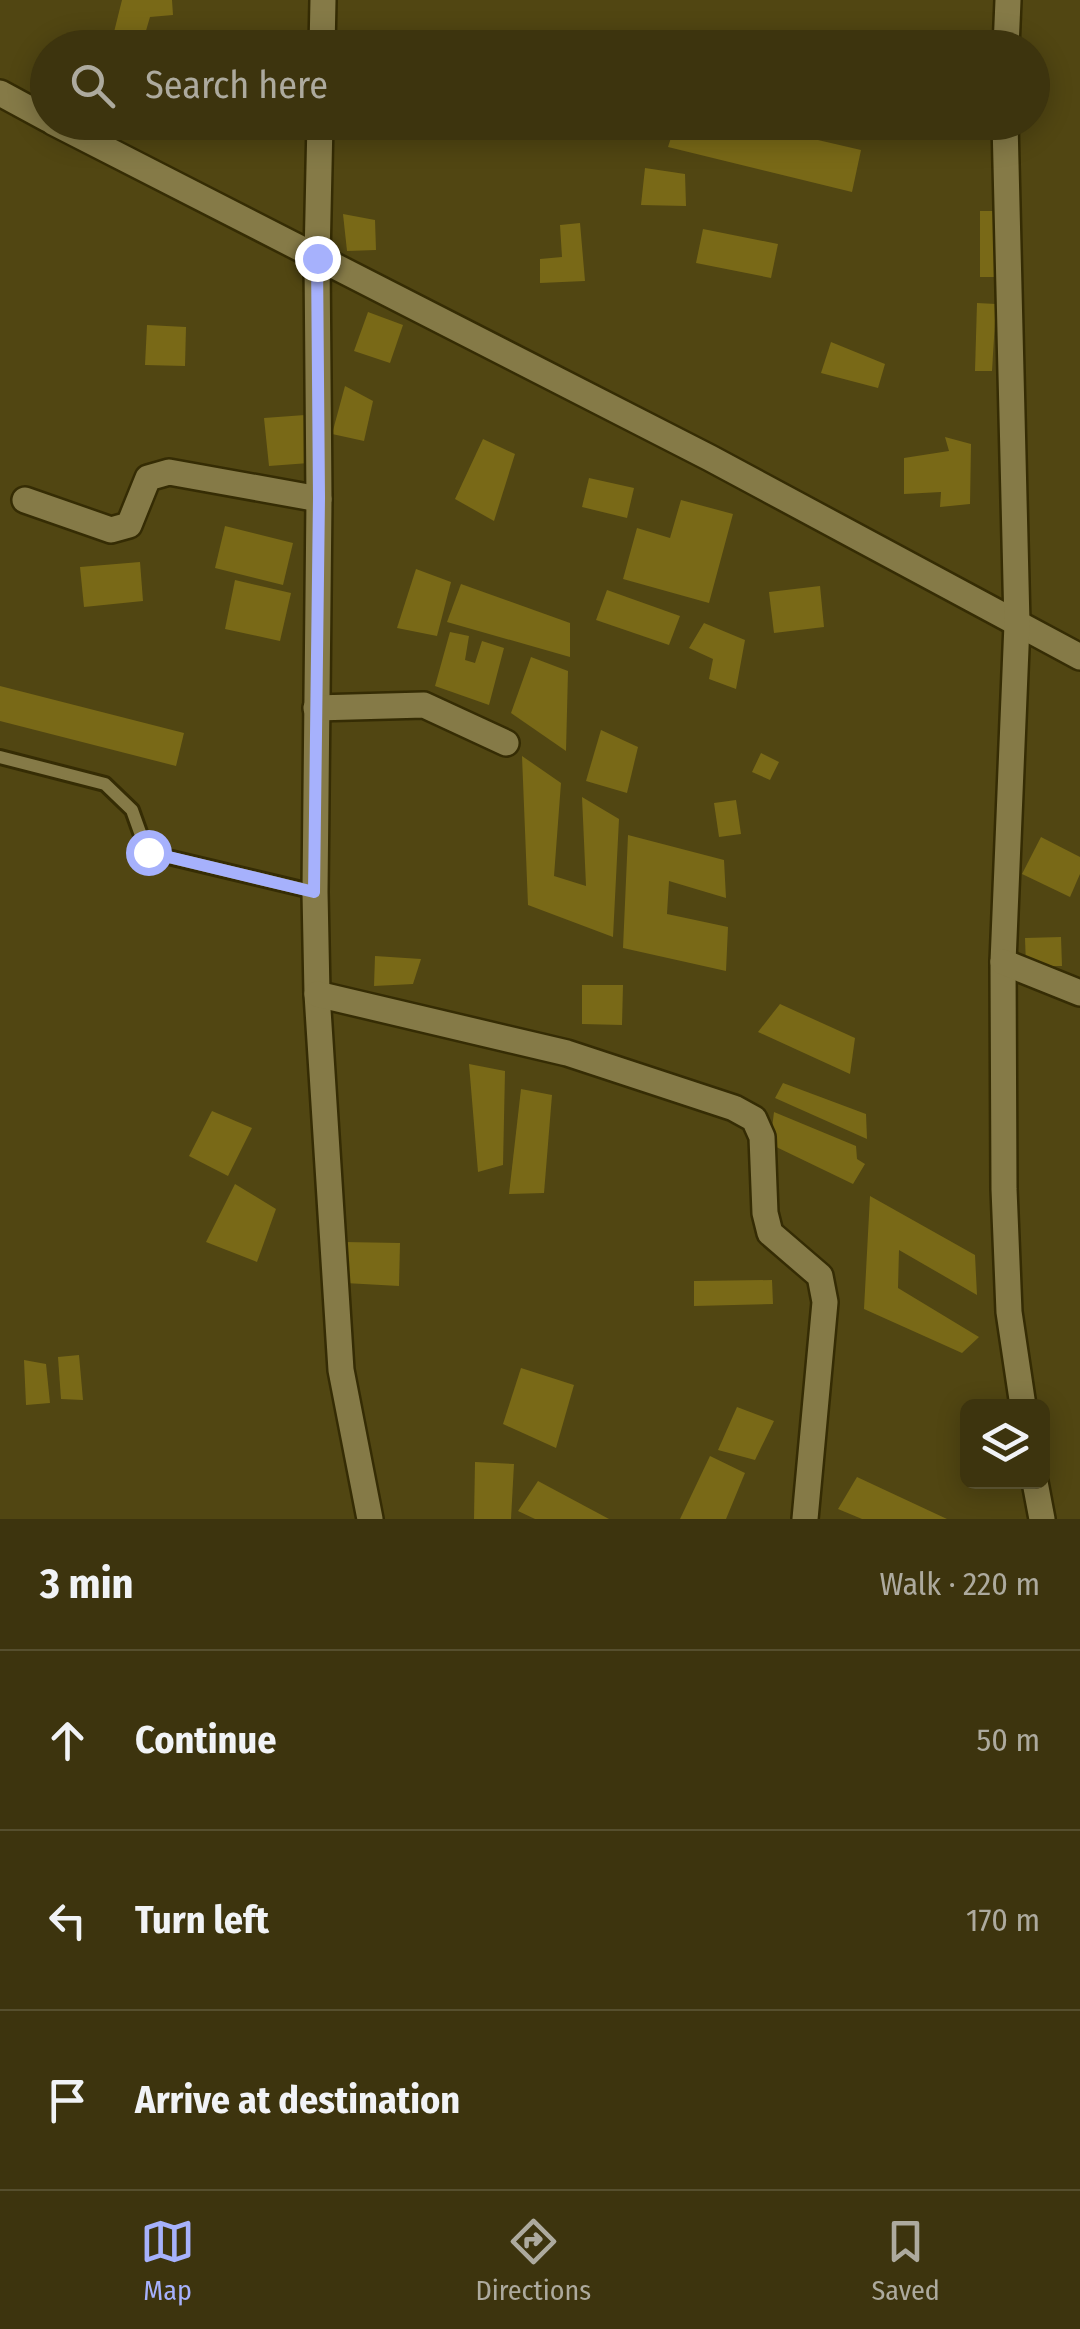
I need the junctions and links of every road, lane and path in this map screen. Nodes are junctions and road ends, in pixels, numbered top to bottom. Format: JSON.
{"nodes":[{"id":1,"x":323,"y":0,"type":"edge"},
{"id":2,"x":1008,"y":0,"type":"edge"},
{"id":3,"x":322,"y":30,"type":"edge"},
{"id":4,"x":1007,"y":30,"type":"edge"},
{"id":5,"x":0,"y":92,"type":"edge"},
{"id":6,"x":30,"y":109,"type":"edge"},
{"id":7,"x":87,"y":140,"type":"edge"},
{"id":8,"x":320,"y":140,"type":"edge"},
{"id":9,"x":1005,"y":140,"type":"edge"},
{"id":10,"x":317,"y":258,"type":"junction"},
{"id":11,"x":319,"y":498,"type":"junction"},
{"id":12,"x":25,"y":500,"type":"dead end"},
{"id":13,"x":1018,"y":624,"type":"junction"},
{"id":14,"x":1080,"y":657,"type":"edge"},
{"id":15,"x":316,"y":708,"type":"junction"},
{"id":16,"x":506,"y":743,"type":"dead end"},
{"id":17,"x":0,"y":758,"type":"edge"},
{"id":18,"x":314,"y":892,"type":"junction"},
{"id":19,"x":1004,"y":962,"type":"junction"},
{"id":20,"x":1080,"y":993,"type":"edge"},
{"id":21,"x":316,"y":994,"type":"junction"},
{"id":22,"x":1022,"y":1399,"type":"edge"},
{"id":23,"x":1036,"y":1489,"type":"edge"},
{"id":24,"x":370,"y":1519,"type":"edge"},
{"id":25,"x":805,"y":1519,"type":"edge"},
{"id":26,"x":1042,"y":1519,"type":"edge"}],
"edges":[{"from":1,"to":3,"type":"street"},
{"from":2,"to":4,"type":"street"},
{"from":5,"to":6,"type":"street"},
{"from":7,"to":10,"type":"street"},
{"from":8,"to":10,"type":"street"},
{"from":9,"to":13,"type":"street"},
{"from":10,"to":11,"type":"street"},
{"from":10,"to":13,"type":"street"},
{"from":11,"to":12,"type":"street"},
{"from":11,"to":15,"type":"street"},
{"from":13,"to":14,"type":"street"},
{"from":13,"to":19,"type":"street"},
{"from":15,"to":16,"type":"street"},
{"from":15,"to":18,"type":"street"},
{"from":17,"to":18,"type":"lane"},
{"from":18,"to":21,"type":"street"},
{"from":19,"to":20,"type":"street"},
{"from":19,"to":22,"type":"street"},
{"from":21,"to":24,"type":"street"},
{"from":21,"to":25,"type":"street"},
{"from":23,"to":26,"type":"street"}]}
